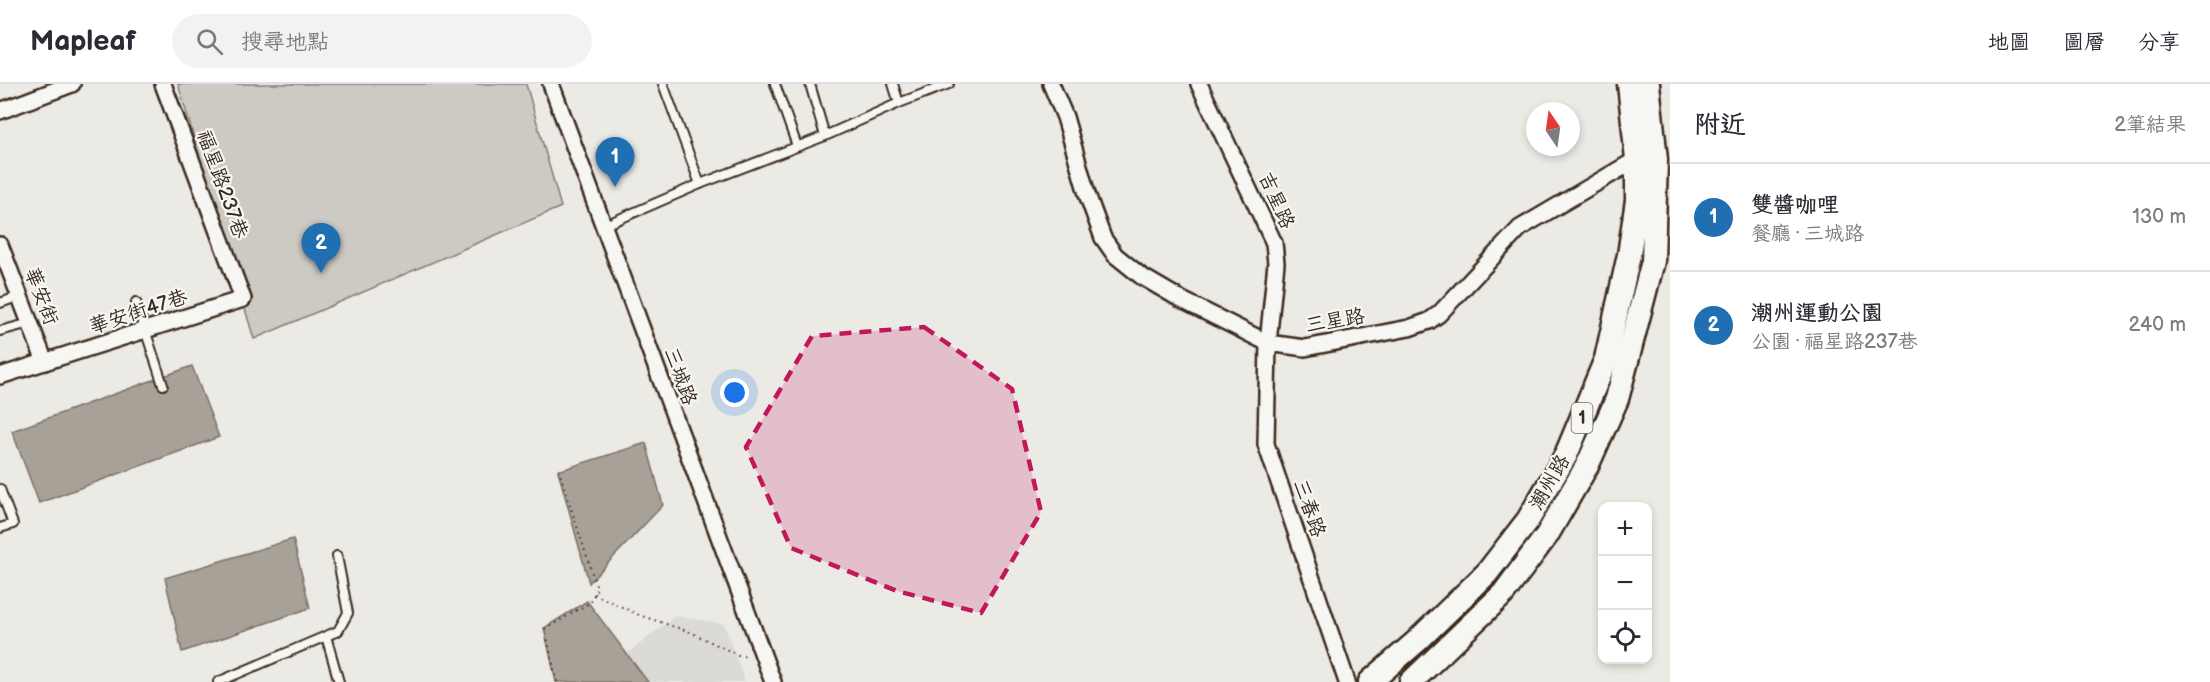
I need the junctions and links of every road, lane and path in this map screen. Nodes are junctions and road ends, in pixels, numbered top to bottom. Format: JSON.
{"nodes":[{"id":1,"x":72,"y":84,"type":"edge"},
{"id":2,"x":163,"y":84,"type":"edge"},
{"id":3,"x":551,"y":84,"type":"edge"},
{"id":4,"x":663,"y":84,"type":"edge"},
{"id":5,"x":775,"y":84,"type":"edge"},
{"id":6,"x":810,"y":84,"type":"edge"},
{"id":7,"x":893,"y":84,"type":"edge"},
{"id":8,"x":949,"y":84,"type":"edge"},
{"id":9,"x":1051,"y":84,"type":"edge"},
{"id":10,"x":1199,"y":84,"type":"edge"},
{"id":11,"x":1646,"y":84,"type":"edge"},
{"id":12,"x":1631,"y":93,"type":"edge"},
{"id":13,"x":899,"y":103,"type":"junction"},
{"id":14,"x":0,"y":111,"type":"edge"},
{"id":15,"x":825,"y":136,"type":"junction"},
{"id":16,"x":797,"y":146,"type":"junction"},
{"id":17,"x":1637,"y":159,"type":"junction"},
{"id":18,"x":700,"y":184,"type":"junction"},
{"id":19,"x":603,"y":226,"type":"junction"},
{"id":20,"x":0,"y":245,"type":"edge"},
{"id":21,"x":20,"y":296,"type":"junction"},
{"id":22,"x":243,"y":298,"type":"joint"},
{"id":23,"x":136,"y":302,"type":"dead end"},
{"id":24,"x":0,"y":303,"type":"edge"},
{"id":25,"x":30,"y":323,"type":"junction"},
{"id":26,"x":0,"y":331,"type":"edge"},
{"id":27,"x":145,"y":331,"type":"junction"},
{"id":28,"x":1268,"y":343,"type":"junction"},
{"id":29,"x":45,"y":362,"type":"junction"},
{"id":30,"x":0,"y":376,"type":"edge"},
{"id":31,"x":163,"y":385,"type":"dead end"},
{"id":32,"x":558,"y":468,"type":"dead end"},
{"id":33,"x":0,"y":489,"type":"edge"},
{"id":34,"x":0,"y":528,"type":"edge"},
{"id":35,"x":337,"y":556,"type":"dead end"},
{"id":36,"x":594,"y":594,"type":"junction"},
{"id":37,"x":326,"y":636,"type":"junction"},
{"id":38,"x":763,"y":656,"type":"junction"},
{"id":39,"x":218,"y":682,"type":"edge"},
{"id":40,"x":339,"y":682,"type":"edge"},
{"id":41,"x":557,"y":682,"type":"edge"},
{"id":42,"x":773,"y":682,"type":"edge"},
{"id":43,"x":1347,"y":682,"type":"edge"},
{"id":44,"x":1370,"y":682,"type":"edge"},
{"id":45,"x":1412,"y":682,"type":"edge"}],
"edges":[{"from":1,"to":14,"type":"street"},
{"from":2,"to":22,"type":"street","name":"福星路237巷"},
{"from":3,"to":19,"type":"street","name":"三城路"},
{"from":4,"to":18,"type":"lane"},
{"from":5,"to":16,"type":"lane"},
{"from":6,"to":15,"type":"lane"},
{"from":7,"to":13,"type":"lane"},
{"from":8,"to":13,"type":"lane"},
{"from":9,"to":28,"type":"street","name":"三星路"},
{"from":10,"to":28,"type":"street","name":"吉星路"},
{"from":11,"to":12,"type":"street"},
{"from":11,"to":45,"type":"main road","name":"潮州路","number":"1"},
{"from":12,"to":17,"type":"main road","name":"潮州路","number":"1"},
{"from":13,"to":15,"type":"lane"},
{"from":15,"to":16,"type":"lane"},
{"from":16,"to":18,"type":"lane"},
{"from":17,"to":28,"type":"street","name":"三星路"},
{"from":17,"to":44,"type":"main road","name":"潮州路","number":"1"},
{"from":18,"to":19,"type":"lane"},
{"from":19,"to":38,"type":"street","name":"三城路"},
{"from":20,"to":21,"type":"street","name":"華安街"},
{"from":21,"to":24,"type":"lane"},
{"from":21,"to":25,"type":"street","name":"華安街"},
{"from":22,"to":27,"type":"street","name":"華安街47巷"},
{"from":23,"to":27,"type":"lane"},
{"from":25,"to":26,"type":"lane"},
{"from":25,"to":29,"type":"street","name":"華安街"},
{"from":27,"to":29,"type":"street","name":"華安街47巷"},
{"from":27,"to":31,"type":"lane"},
{"from":28,"to":43,"type":"street","name":"三春路"},
{"from":29,"to":30,"type":"street","name":"華安街47巷"},
{"from":32,"to":36,"type":"path"},
{"from":33,"to":34,"type":"lane"},
{"from":35,"to":37,"type":"lane"},
{"from":36,"to":38,"type":"path"},
{"from":36,"to":41,"type":"path"},
{"from":37,"to":39,"type":"lane"},
{"from":37,"to":40,"type":"lane"},
{"from":38,"to":42,"type":"street","name":"三城路"}]}
